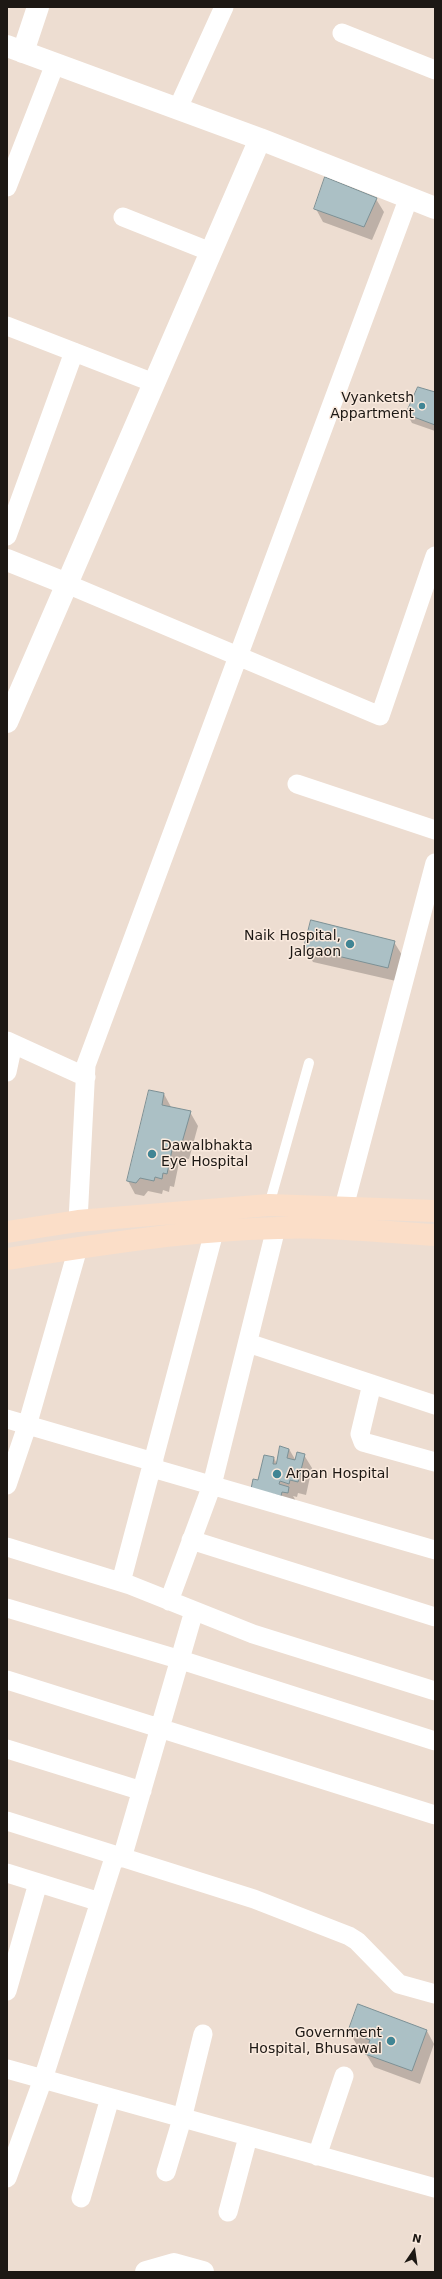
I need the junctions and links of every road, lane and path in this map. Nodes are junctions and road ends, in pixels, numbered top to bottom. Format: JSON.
{"nodes":[{"id":1,"x":38,"y":7,"type":"edge"},
{"id":2,"x":224,"y":7,"type":"edge"},
{"id":3,"x":342,"y":32,"type":"dead end"},
{"id":4,"x":15,"y":49,"type":"edge"},
{"id":5,"x":55,"y":64,"type":"junction"},
{"id":6,"x":435,"y":70,"type":"edge"},
{"id":7,"x":178,"y":108,"type":"junction"},
{"id":8,"x":260,"y":138,"type":"junction"},
{"id":9,"x":7,"y":187,"type":"edge"},
{"id":10,"x":410,"y":197,"type":"junction"},
{"id":11,"x":434,"y":205,"type":"edge"},
{"id":12,"x":123,"y":217,"type":"dead end"},
{"id":13,"x":211,"y":252,"type":"junction"},
{"id":14,"x":7,"y":326,"type":"edge"},
{"id":15,"x":74,"y":352,"type":"junction"},
{"id":16,"x":154,"y":383,"type":"junction"},
{"id":17,"x":7,"y":536,"type":"edge"},
{"id":18,"x":435,"y":556,"type":"edge"},
{"id":19,"x":7,"y":560,"type":"edge"},
{"id":20,"x":67,"y":584,"type":"junction"},
{"id":21,"x":238,"y":656,"type":"junction"},
{"id":22,"x":7,"y":722,"type":"edge"},
{"id":23,"x":297,"y":784,"type":"dead end"},
{"id":24,"x":435,"y":830,"type":"edge"},
{"id":25,"x":435,"y":864,"type":"edge"},
{"id":26,"x":10,"y":1042,"type":"edge"},
{"id":27,"x":309,"y":1063,"type":"dead end"},
{"id":28,"x":7,"y":1072,"type":"edge"},
{"id":29,"x":86,"y":1077,"type":"junction"},
{"id":30,"x":269,"y":1204,"type":"junction"},
{"id":31,"x":344,"y":1207,"type":"junction"},
{"id":32,"x":435,"y":1211,"type":"edge"},
{"id":33,"x":78,"y":1221,"type":"junction"},
{"id":34,"x":276,"y":1228,"type":"junction"},
{"id":35,"x":7,"y":1232,"type":"edge"},
{"id":36,"x":214,"y":1232,"type":"junction"},
{"id":37,"x":435,"y":1235,"type":"edge"},
{"id":38,"x":78,"y":1248,"type":"junction"},
{"id":39,"x":7,"y":1259,"type":"edge"},
{"id":40,"x":248,"y":1343,"type":"junction"},
{"id":41,"x":372,"y":1384,"type":"junction"},
{"id":42,"x":435,"y":1405,"type":"edge"},
{"id":43,"x":7,"y":1419,"type":"edge"},
{"id":44,"x":27,"y":1426,"type":"junction"},
{"id":45,"x":435,"y":1462,"type":"edge"},
{"id":46,"x":153,"y":1465,"type":"junction"},
{"id":47,"x":7,"y":1485,"type":"edge"},
{"id":48,"x":212,"y":1485,"type":"junction"},
{"id":49,"x":191,"y":1540,"type":"junction"},
{"id":50,"x":7,"y":1547,"type":"edge"},
{"id":51,"x":435,"y":1550,"type":"edge"},
{"id":52,"x":121,"y":1582,"type":"junction"},
{"id":53,"x":169,"y":1601,"type":"junction"},
{"id":54,"x":7,"y":1608,"type":"edge"},
{"id":55,"x":194,"y":1611,"type":"junction"},
{"id":56,"x":435,"y":1617,"type":"edge"},
{"id":57,"x":181,"y":1660,"type":"junction"},
{"id":58,"x":7,"y":1680,"type":"edge"},
{"id":59,"x":435,"y":1691,"type":"edge"},
{"id":60,"x":160,"y":1728,"type":"junction"},
{"id":61,"x":435,"y":1741,"type":"edge"},
{"id":62,"x":7,"y":1749,"type":"edge"},
{"id":63,"x":142,"y":1791,"type":"junction"},
{"id":64,"x":435,"y":1815,"type":"edge"},
{"id":65,"x":7,"y":1821,"type":"edge"},
{"id":66,"x":118,"y":1856,"type":"junction"},
{"id":67,"x":7,"y":1873,"type":"edge"},
{"id":68,"x":38,"y":1883,"type":"junction"},
{"id":69,"x":100,"y":1902,"type":"junction"},
{"id":70,"x":7,"y":1991,"type":"edge"},
{"id":71,"x":435,"y":1994,"type":"edge"},
{"id":72,"x":204,"y":2034,"type":"dead end"},
{"id":73,"x":7,"y":2069,"type":"edge"},
{"id":74,"x":344,"y":2076,"type":"dead end"},
{"id":75,"x":43,"y":2080,"type":"junction"},
{"id":76,"x":110,"y":2098,"type":"junction"},
{"id":77,"x":182,"y":2119,"type":"junction"},
{"id":78,"x":248,"y":2137,"type":"junction"},
{"id":79,"x":317,"y":2156,"type":"junction"},
{"id":80,"x":166,"y":2172,"type":"dead end"},
{"id":81,"x":7,"y":2178,"type":"edge"},
{"id":82,"x":435,"y":2188,"type":"edge"},
{"id":83,"x":81,"y":2198,"type":"dead end"},
{"id":84,"x":228,"y":2212,"type":"dead end"},
{"id":85,"x":146,"y":2272,"type":"edge"},
{"id":86,"x":203,"y":2272,"type":"edge"}],
"edges":[{"from":1,"to":4,"type":"street"},
{"from":2,"to":7,"type":"street"},
{"from":3,"to":6,"type":"street"},
{"from":4,"to":5,"type":"street"},
{"from":5,"to":7,"type":"street"},
{"from":5,"to":9,"type":"street"},
{"from":7,"to":8,"type":"street"},
{"from":8,"to":10,"type":"street"},
{"from":8,"to":13,"type":"street"},
{"from":10,"to":11,"type":"street"},
{"from":10,"to":21,"type":"street"},
{"from":12,"to":13,"type":"street"},
{"from":13,"to":16,"type":"street"},
{"from":14,"to":15,"type":"street"},
{"from":15,"to":16,"type":"street"},
{"from":15,"to":17,"type":"street"},
{"from":16,"to":20,"type":"street"},
{"from":18,"to":21,"type":"street"},
{"from":19,"to":20,"type":"street"},
{"from":20,"to":21,"type":"street"},
{"from":20,"to":22,"type":"street"},
{"from":21,"to":29,"type":"street"},
{"from":23,"to":24,"type":"street"},
{"from":25,"to":31,"type":"street"},
{"from":26,"to":28,"type":"street"},
{"from":26,"to":29,"type":"street"},
{"from":27,"to":30,"type":"lane"},
{"from":29,"to":33,"type":"street"},
{"from":30,"to":31,"type":"main road"},
{"from":30,"to":33,"type":"main road"},
{"from":31,"to":32,"type":"main road"},
{"from":33,"to":35,"type":"main road"},
{"from":34,"to":36,"type":"main road"},
{"from":34,"to":37,"type":"main road"},
{"from":34,"to":40,"type":"street"},
{"from":36,"to":38,"type":"main road"},
{"from":36,"to":46,"type":"street"},
{"from":38,"to":39,"type":"main road"},
{"from":38,"to":44,"type":"street"},
{"from":40,"to":41,"type":"street"},
{"from":40,"to":48,"type":"street"},
{"from":41,"to":42,"type":"street"},
{"from":41,"to":45,"type":"street"},
{"from":43,"to":44,"type":"street"},
{"from":44,"to":46,"type":"street"},
{"from":44,"to":47,"type":"street"},
{"from":46,"to":48,"type":"street"},
{"from":46,"to":52,"type":"street"},
{"from":48,"to":49,"type":"street"},
{"from":48,"to":51,"type":"street"},
{"from":49,"to":53,"type":"street"},
{"from":49,"to":56,"type":"street"},
{"from":50,"to":52,"type":"street"},
{"from":52,"to":53,"type":"street"},
{"from":53,"to":55,"type":"street"},
{"from":54,"to":57,"type":"street"},
{"from":55,"to":57,"type":"street"},
{"from":55,"to":59,"type":"street"},
{"from":57,"to":60,"type":"street"},
{"from":57,"to":61,"type":"street"},
{"from":58,"to":60,"type":"street"},
{"from":60,"to":63,"type":"street"},
{"from":60,"to":64,"type":"street"},
{"from":62,"to":63,"type":"street"},
{"from":63,"to":66,"type":"street"},
{"from":65,"to":66,"type":"street"},
{"from":66,"to":69,"type":"street"},
{"from":66,"to":71,"type":"street"},
{"from":67,"to":68,"type":"street"},
{"from":68,"to":69,"type":"street"},
{"from":68,"to":70,"type":"street"},
{"from":69,"to":75,"type":"street"},
{"from":72,"to":77,"type":"street"},
{"from":73,"to":75,"type":"street"},
{"from":74,"to":79,"type":"street"},
{"from":75,"to":76,"type":"street"},
{"from":75,"to":81,"type":"street"},
{"from":76,"to":77,"type":"street"},
{"from":76,"to":83,"type":"street"},
{"from":77,"to":78,"type":"street"},
{"from":77,"to":80,"type":"street"},
{"from":78,"to":79,"type":"street"},
{"from":78,"to":84,"type":"street"},
{"from":79,"to":82,"type":"street"},
{"from":85,"to":86,"type":"street"}]}
